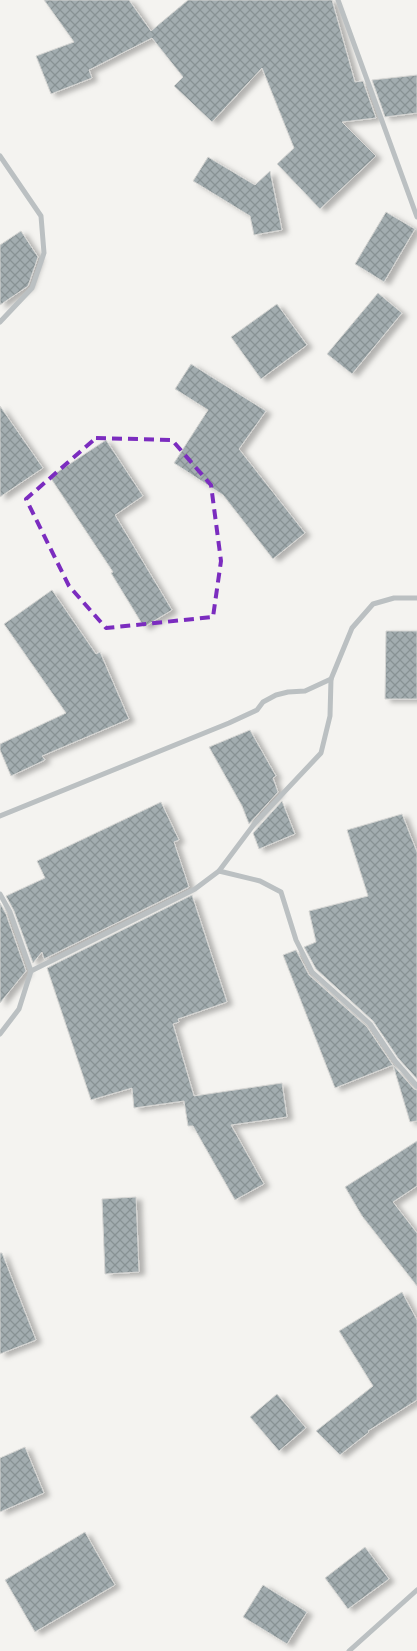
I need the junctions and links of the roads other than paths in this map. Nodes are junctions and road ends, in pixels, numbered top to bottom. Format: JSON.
{"nodes":[{"id":1,"x":338,"y":0,"type":"edge"},
{"id":2,"x":0,"y":156,"type":"edge"},
{"id":3,"x":417,"y":217,"type":"edge"},
{"id":4,"x":0,"y":322,"type":"edge"},
{"id":5,"x":417,"y":598,"type":"edge"},
{"id":6,"x":331,"y":679,"type":"junction"},
{"id":7,"x":0,"y":816,"type":"edge"},
{"id":8,"x":218,"y":871,"type":"junction"},
{"id":9,"x":0,"y":894,"type":"edge"},
{"id":10,"x":31,"y":971,"type":"junction"},
{"id":11,"x":0,"y":1034,"type":"edge"},
{"id":12,"x":417,"y":1086,"type":"edge"},
{"id":13,"x":417,"y":1590,"type":"edge"},
{"id":14,"x":349,"y":1651,"type":"edge"}],
"edges":[{"from":1,"to":3,"type":"street"},
{"from":2,"to":4,"type":"street"},
{"from":5,"to":6,"type":"street"},
{"from":6,"to":7,"type":"street"},
{"from":6,"to":8,"type":"street"},
{"from":8,"to":10,"type":"street"},
{"from":8,"to":12,"type":"street"},
{"from":9,"to":10,"type":"street"},
{"from":10,"to":11,"type":"street"},
{"from":13,"to":14,"type":"street"}]}
